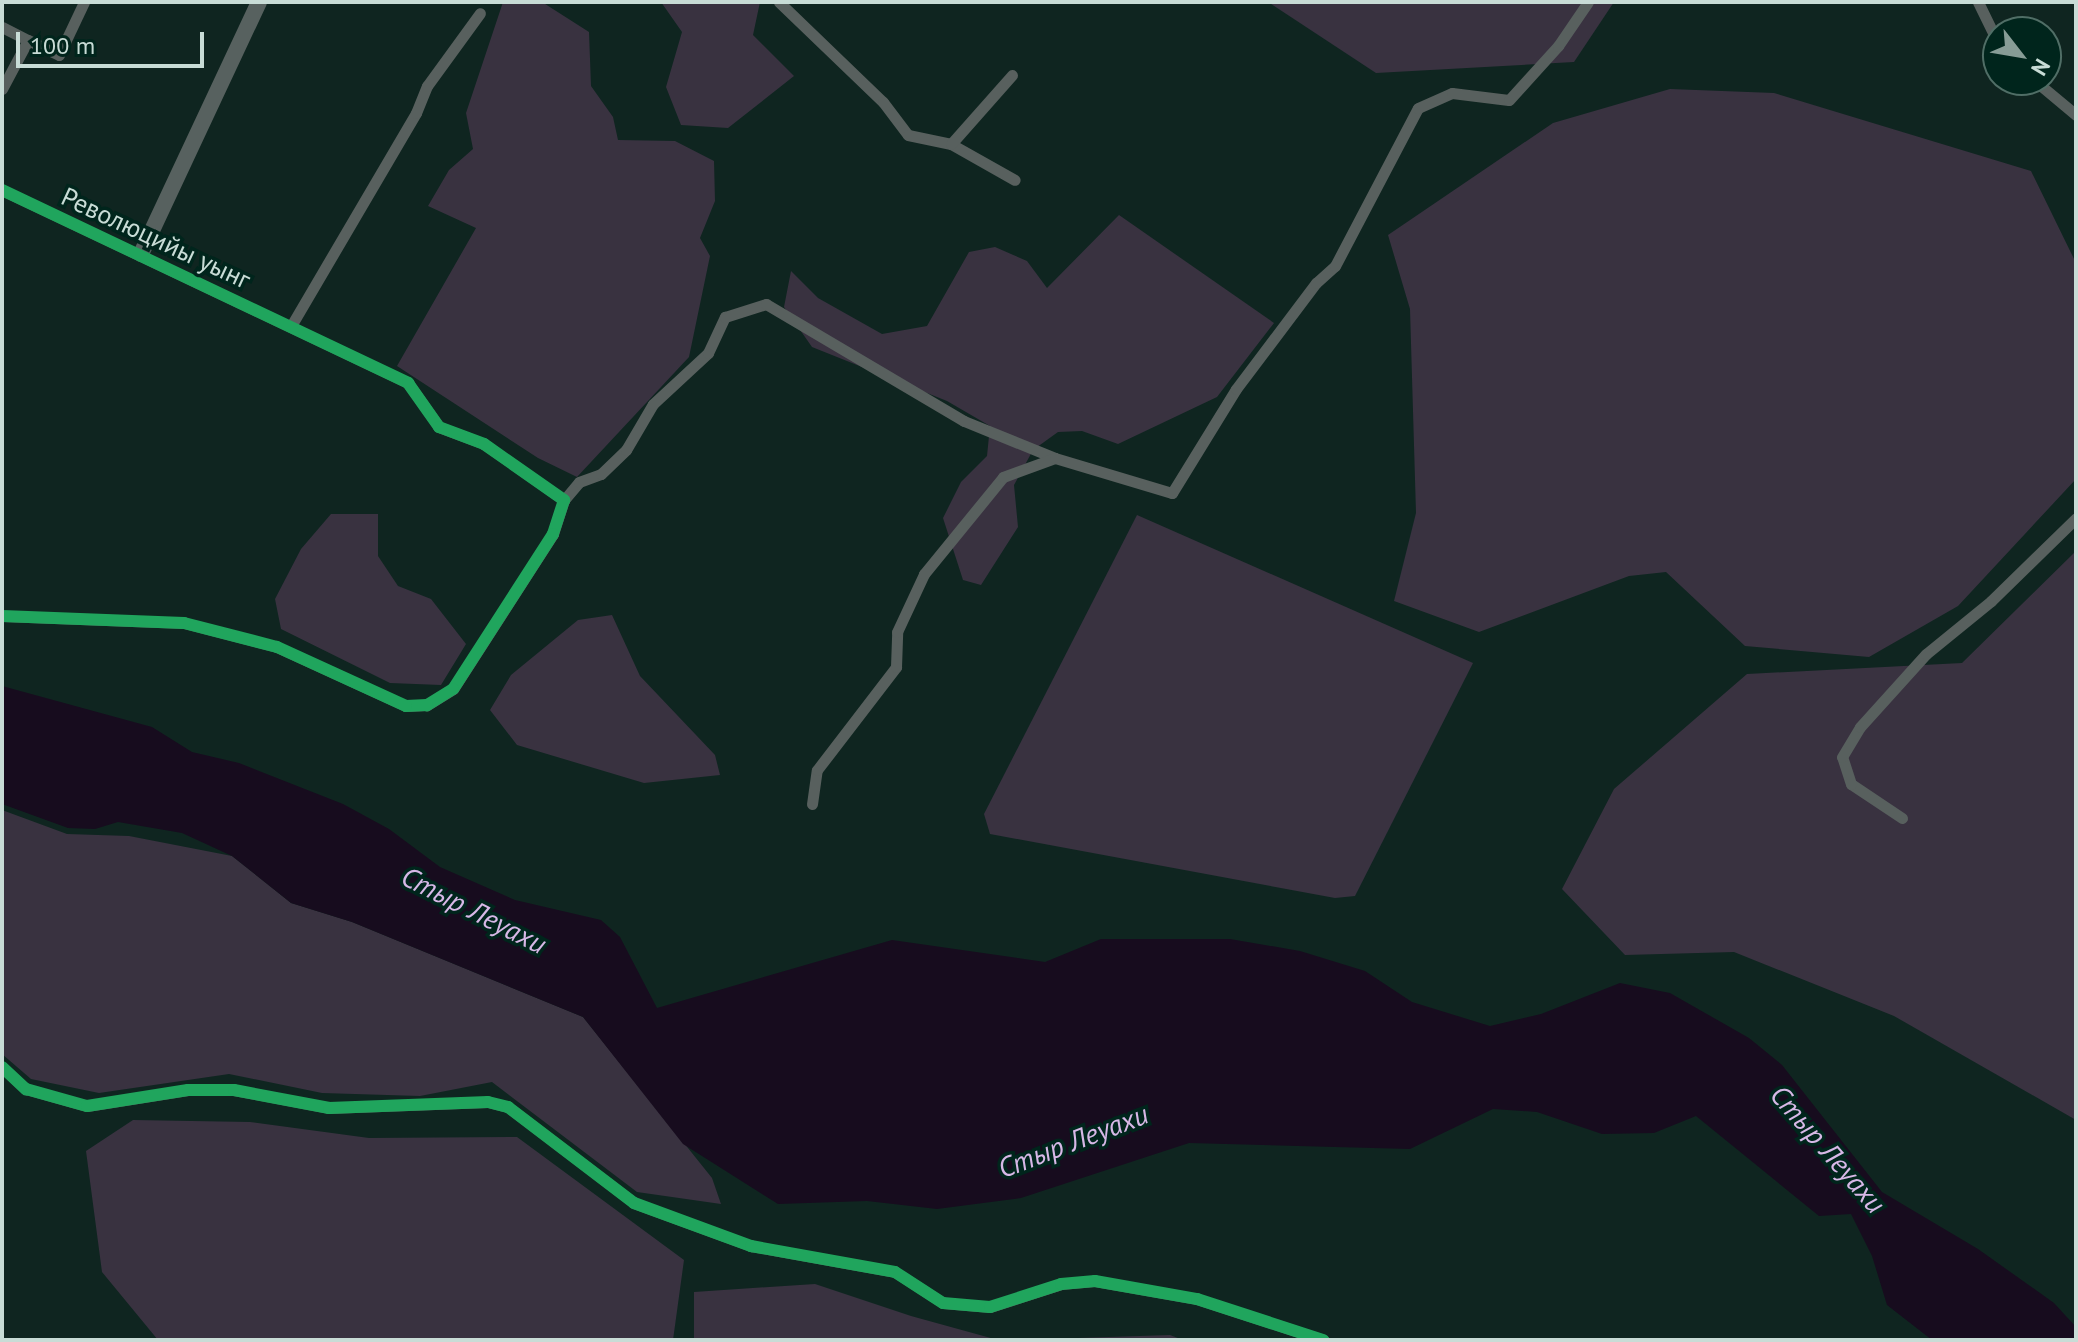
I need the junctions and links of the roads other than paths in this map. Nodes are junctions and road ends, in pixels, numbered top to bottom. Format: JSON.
{"nodes":[{"id":1,"x":84,"y":2,"type":"edge"},
{"id":2,"x":259,"y":2,"type":"edge"},
{"id":3,"x":779,"y":2,"type":"edge"},
{"id":4,"x":1588,"y":2,"type":"edge"},
{"id":5,"x":480,"y":13,"type":"dead end"},
{"id":6,"x":2,"y":27,"type":"edge"},
{"id":7,"x":28,"y":40,"type":"junction"},
{"id":8,"x":1012,"y":75,"type":"dead end"},
{"id":9,"x":2,"y":89,"type":"edge"},
{"id":10,"x":2053,"y":96,"type":"edge"},
{"id":11,"x":2076,"y":115,"type":"edge"},
{"id":12,"x":951,"y":144,"type":"junction"},
{"id":13,"x":1015,"y":180,"type":"dead end"},
{"id":14,"x":2,"y":190,"type":"edge"},
{"id":15,"x":141,"y":254,"type":"junction"},
{"id":16,"x":291,"y":326,"type":"junction"},
{"id":17,"x":1055,"y":458,"type":"junction"},
{"id":18,"x":564,"y":500,"type":"junction"},
{"id":19,"x":2076,"y":518,"type":"edge"},
{"id":20,"x":2,"y":616,"type":"edge"},
{"id":21,"x":812,"y":804,"type":"dead end"},
{"id":22,"x":1902,"y":818,"type":"dead end"},
{"id":23,"x":2,"y":1067,"type":"edge"},
{"id":24,"x":1323,"y":1340,"type":"edge"}],
"edges":[{"from":1,"to":7,"type":"street"},
{"from":2,"to":15,"type":"street"},
{"from":3,"to":12,"type":"street"},
{"from":4,"to":17,"type":"street"},
{"from":5,"to":16,"type":"street"},
{"from":6,"to":7,"type":"street"},
{"from":7,"to":9,"type":"street"},
{"from":8,"to":12,"type":"street"},
{"from":10,"to":11,"type":"street"},
{"from":12,"to":13,"type":"street"},
{"from":14,"to":15,"type":"street","name":"Революцийы уынг"},
{"from":15,"to":16,"type":"street","name":"Революцийы уынг"},
{"from":16,"to":18,"type":"street","name":"Революцийы уынг"},
{"from":17,"to":18,"type":"street"},
{"from":17,"to":21,"type":"street"},
{"from":18,"to":20,"type":"street"},
{"from":19,"to":22,"type":"street"},
{"from":23,"to":24,"type":"street"}]}
